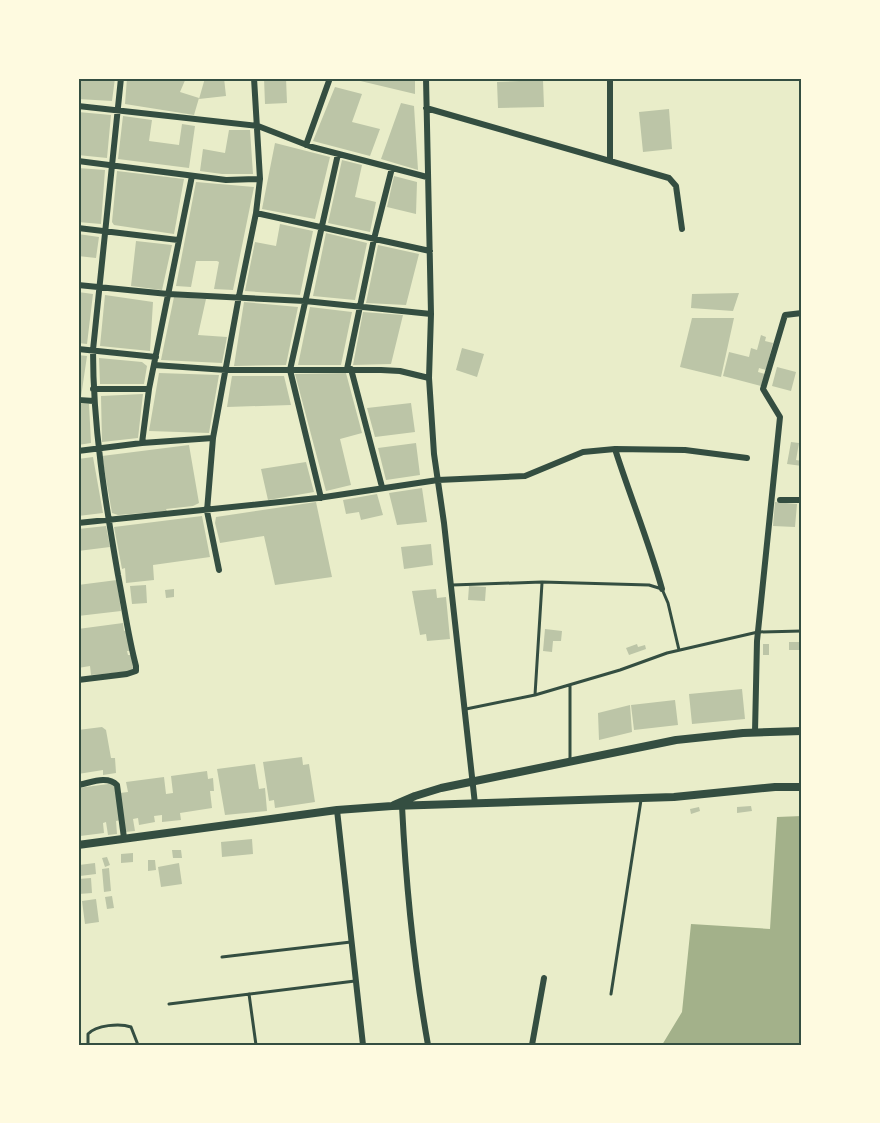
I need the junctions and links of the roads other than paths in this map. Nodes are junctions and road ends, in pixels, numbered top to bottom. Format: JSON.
{"nodes":[{"id":1,"x":121,"y":78,"type":"edge"},
{"id":2,"x":254,"y":78,"type":"edge"},
{"id":3,"x":330,"y":78,"type":"edge"},
{"id":4,"x":426,"y":78,"type":"edge"},
{"id":5,"x":610,"y":78,"type":"edge"},
{"id":6,"x":78,"y":106,"type":"edge"},
{"id":7,"x":426,"y":108,"type":"junction"},
{"id":8,"x":117,"y":109,"type":"junction"},
{"id":9,"x":258,"y":126,"type":"junction"},
{"id":10,"x":306,"y":145,"type":"junction"},
{"id":11,"x":338,"y":154,"type":"junction"},
{"id":12,"x":78,"y":160,"type":"edge"},
{"id":13,"x":610,"y":160,"type":"junction"},
{"id":14,"x":111,"y":164,"type":"junction"},
{"id":15,"x":392,"y":168,"type":"junction"},
{"id":16,"x":192,"y":176,"type":"junction"},
{"id":17,"x":427,"y":177,"type":"junction"},
{"id":18,"x":260,"y":179,"type":"junction"},
{"id":19,"x":256,"y":213,"type":"junction"},
{"id":20,"x":322,"y":227,"type":"junction"},
{"id":21,"x":78,"y":228,"type":"edge"},
{"id":22,"x":682,"y":229,"type":"dead end"},
{"id":23,"x":106,"y":231,"type":"junction"},
{"id":24,"x":374,"y":239,"type":"junction"},
{"id":25,"x":178,"y":240,"type":"junction"},
{"id":26,"x":430,"y":251,"type":"junction"},
{"id":27,"x":78,"y":285,"type":"edge"},
{"id":28,"x":100,"y":288,"type":"junction"},
{"id":29,"x":168,"y":294,"type":"junction"},
{"id":30,"x":238,"y":296,"type":"junction"},
{"id":31,"x":305,"y":301,"type":"junction"},
{"id":32,"x":359,"y":306,"type":"junction"},
{"id":33,"x":802,"y":313,"type":"edge"},
{"id":34,"x":431,"y":314,"type":"junction"},
{"id":35,"x":78,"y":349,"type":"edge"},
{"id":36,"x":93,"y":350,"type":"junction"},
{"id":37,"x":156,"y":357,"type":"junction"},
{"id":38,"x":154,"y":365,"type":"junction"},
{"id":39,"x":349,"y":369,"type":"junction"},
{"id":40,"x":226,"y":370,"type":"junction"},
{"id":41,"x":290,"y":370,"type":"junction"},
{"id":42,"x":429,"y":378,"type":"junction"},
{"id":43,"x":93,"y":389,"type":"junction"},
{"id":44,"x":149,"y":389,"type":"junction"},
{"id":45,"x":78,"y":400,"type":"edge"},
{"id":46,"x":94,"y":401,"type":"junction"},
{"id":47,"x":213,"y":438,"type":"junction"},
{"id":48,"x":142,"y":443,"type":"junction"},
{"id":49,"x":97,"y":448,"type":"junction"},
{"id":50,"x":615,"y":449,"type":"junction"},
{"id":51,"x":78,"y":451,"type":"edge"},
{"id":52,"x":747,"y":458,"type":"dead end"},
{"id":53,"x":438,"y":480,"type":"junction"},
{"id":54,"x":382,"y":488,"type":"junction"},
{"id":55,"x":321,"y":498,"type":"junction"},
{"id":56,"x":780,"y":500,"type":"dead end"},
{"id":57,"x":802,"y":500,"type":"edge"},
{"id":58,"x":207,"y":511,"type":"junction"},
{"id":59,"x":108,"y":519,"type":"junction"},
{"id":60,"x":78,"y":523,"type":"edge"},
{"id":61,"x":219,"y":570,"type":"dead end"},
{"id":62,"x":542,"y":582,"type":"junction"},
{"id":63,"x":451,"y":585,"type":"junction"},
{"id":64,"x":662,"y":589,"type":"junction"},
{"id":65,"x":802,"y":631,"type":"edge"},
{"id":66,"x":758,"y":632,"type":"junction"},
{"id":67,"x":678,"y":650,"type":"junction"},
{"id":68,"x":78,"y":680,"type":"edge"},
{"id":69,"x":570,"y":686,"type":"junction"},
{"id":70,"x":535,"y":695,"type":"junction"},
{"id":71,"x":464,"y":709,"type":"junction"},
{"id":72,"x":802,"y":731,"type":"edge"},
{"id":73,"x":755,"y":732,"type":"junction"},
{"id":74,"x":570,"y":761,"type":"junction"},
{"id":75,"x":472,"y":783,"type":"junction"},
{"id":76,"x":78,"y":785,"type":"edge"},
{"id":77,"x":802,"y":787,"type":"edge"},
{"id":78,"x":641,"y":798,"type":"junction"},
{"id":79,"x":475,"y":804,"type":"junction"},
{"id":80,"x":392,"y":806,"type":"junction"},
{"id":81,"x":402,"y":806,"type":"junction"},
{"id":82,"x":337,"y":810,"type":"junction"},
{"id":83,"x":124,"y":838,"type":"junction"},
{"id":84,"x":78,"y":845,"type":"edge"},
{"id":85,"x":351,"y":942,"type":"junction"},
{"id":86,"x":222,"y":957,"type":"dead end"},
{"id":87,"x":544,"y":978,"type":"dead end"},
{"id":88,"x":355,"y":981,"type":"junction"},
{"id":89,"x":249,"y":994,"type":"junction"},
{"id":90,"x":611,"y":994,"type":"dead end"},
{"id":91,"x":169,"y":1004,"type":"dead end"},
{"id":92,"x":88,"y":1045,"type":"edge"},
{"id":93,"x":138,"y":1045,"type":"edge"},
{"id":94,"x":256,"y":1045,"type":"edge"},
{"id":95,"x":363,"y":1045,"type":"edge"},
{"id":96,"x":428,"y":1045,"type":"edge"},
{"id":97,"x":532,"y":1045,"type":"edge"}],
"edges":[{"from":1,"to":8,"type":"street"},
{"from":2,"to":9,"type":"street"},
{"from":3,"to":10,"type":"street"},
{"from":4,"to":7,"type":"street"},
{"from":5,"to":13,"type":"street"},
{"from":6,"to":8,"type":"street"},
{"from":7,"to":13,"type":"street"},
{"from":7,"to":17,"type":"street"},
{"from":8,"to":9,"type":"street"},
{"from":8,"to":14,"type":"street"},
{"from":9,"to":10,"type":"street"},
{"from":9,"to":18,"type":"street"},
{"from":10,"to":11,"type":"street"},
{"from":11,"to":15,"type":"street"},
{"from":11,"to":20,"type":"street"},
{"from":12,"to":14,"type":"street"},
{"from":13,"to":22,"type":"street"},
{"from":14,"to":16,"type":"street"},
{"from":14,"to":23,"type":"street"},
{"from":15,"to":17,"type":"street"},
{"from":15,"to":24,"type":"street"},
{"from":16,"to":18,"type":"street"},
{"from":16,"to":25,"type":"street"},
{"from":17,"to":26,"type":"street"},
{"from":18,"to":19,"type":"street"},
{"from":19,"to":20,"type":"street"},
{"from":19,"to":30,"type":"street"},
{"from":20,"to":24,"type":"street"},
{"from":20,"to":31,"type":"street"},
{"from":21,"to":23,"type":"street"},
{"from":23,"to":25,"type":"street"},
{"from":23,"to":28,"type":"street"},
{"from":24,"to":26,"type":"street"},
{"from":24,"to":32,"type":"street"},
{"from":25,"to":29,"type":"street"},
{"from":26,"to":34,"type":"street"},
{"from":27,"to":28,"type":"street"},
{"from":28,"to":29,"type":"street"},
{"from":28,"to":36,"type":"street"},
{"from":29,"to":30,"type":"street"},
{"from":29,"to":37,"type":"street"},
{"from":30,"to":31,"type":"street"},
{"from":30,"to":40,"type":"street"},
{"from":31,"to":32,"type":"street"},
{"from":31,"to":41,"type":"street"},
{"from":32,"to":34,"type":"street"},
{"from":32,"to":39,"type":"street"},
{"from":33,"to":66,"type":"street"},
{"from":34,"to":42,"type":"street"},
{"from":35,"to":36,"type":"street"},
{"from":36,"to":37,"type":"street"},
{"from":36,"to":43,"type":"street"},
{"from":37,"to":38,"type":"street"},
{"from":38,"to":40,"type":"street"},
{"from":38,"to":44,"type":"street"},
{"from":39,"to":41,"type":"street"},
{"from":39,"to":42,"type":"street"},
{"from":39,"to":54,"type":"street"},
{"from":40,"to":41,"type":"street"},
{"from":40,"to":47,"type":"street"},
{"from":41,"to":55,"type":"street"},
{"from":42,"to":53,"type":"street"},
{"from":43,"to":44,"type":"street"},
{"from":43,"to":46,"type":"street"},
{"from":44,"to":48,"type":"street"},
{"from":45,"to":46,"type":"street"},
{"from":46,"to":49,"type":"street"},
{"from":47,"to":48,"type":"street"},
{"from":47,"to":58,"type":"street"},
{"from":48,"to":49,"type":"street"},
{"from":49,"to":51,"type":"street"},
{"from":49,"to":59,"type":"street"},
{"from":50,"to":52,"type":"street"},
{"from":50,"to":53,"type":"street"},
{"from":50,"to":64,"type":"street"},
{"from":53,"to":54,"type":"street"},
{"from":53,"to":63,"type":"street"},
{"from":54,"to":55,"type":"street"},
{"from":55,"to":58,"type":"street"},
{"from":56,"to":57,"type":"street"},
{"from":58,"to":59,"type":"street"},
{"from":58,"to":61,"type":"street"},
{"from":59,"to":60,"type":"street"},
{"from":59,"to":68,"type":"street"},
{"from":62,"to":63,"type":"lane"},
{"from":62,"to":64,"type":"lane"},
{"from":62,"to":70,"type":"lane"},
{"from":63,"to":71,"type":"street"},
{"from":64,"to":67,"type":"lane"},
{"from":65,"to":66,"type":"lane"},
{"from":66,"to":67,"type":"lane"},
{"from":66,"to":73,"type":"street"},
{"from":67,"to":69,"type":"lane"},
{"from":69,"to":70,"type":"lane"},
{"from":69,"to":74,"type":"lane"},
{"from":70,"to":71,"type":"lane"},
{"from":71,"to":75,"type":"street"},
{"from":72,"to":73,"type":"main road"},
{"from":73,"to":74,"type":"main road"},
{"from":74,"to":75,"type":"main road"},
{"from":75,"to":79,"type":"street"},
{"from":75,"to":80,"type":"main road"},
{"from":76,"to":83,"type":"street"},
{"from":77,"to":78,"type":"main road"},
{"from":78,"to":79,"type":"main road"},
{"from":78,"to":90,"type":"lane"},
{"from":79,"to":81,"type":"main road"},
{"from":80,"to":81,"type":"main road"},
{"from":80,"to":82,"type":"main road"},
{"from":81,"to":96,"type":"street"},
{"from":82,"to":83,"type":"main road"},
{"from":82,"to":85,"type":"street"},
{"from":83,"to":84,"type":"main road"},
{"from":85,"to":86,"type":"lane"},
{"from":85,"to":88,"type":"street"},
{"from":87,"to":97,"type":"street"},
{"from":88,"to":89,"type":"lane"},
{"from":88,"to":95,"type":"street"},
{"from":89,"to":91,"type":"lane"},
{"from":89,"to":94,"type":"lane"},
{"from":92,"to":93,"type":"lane"}]}
